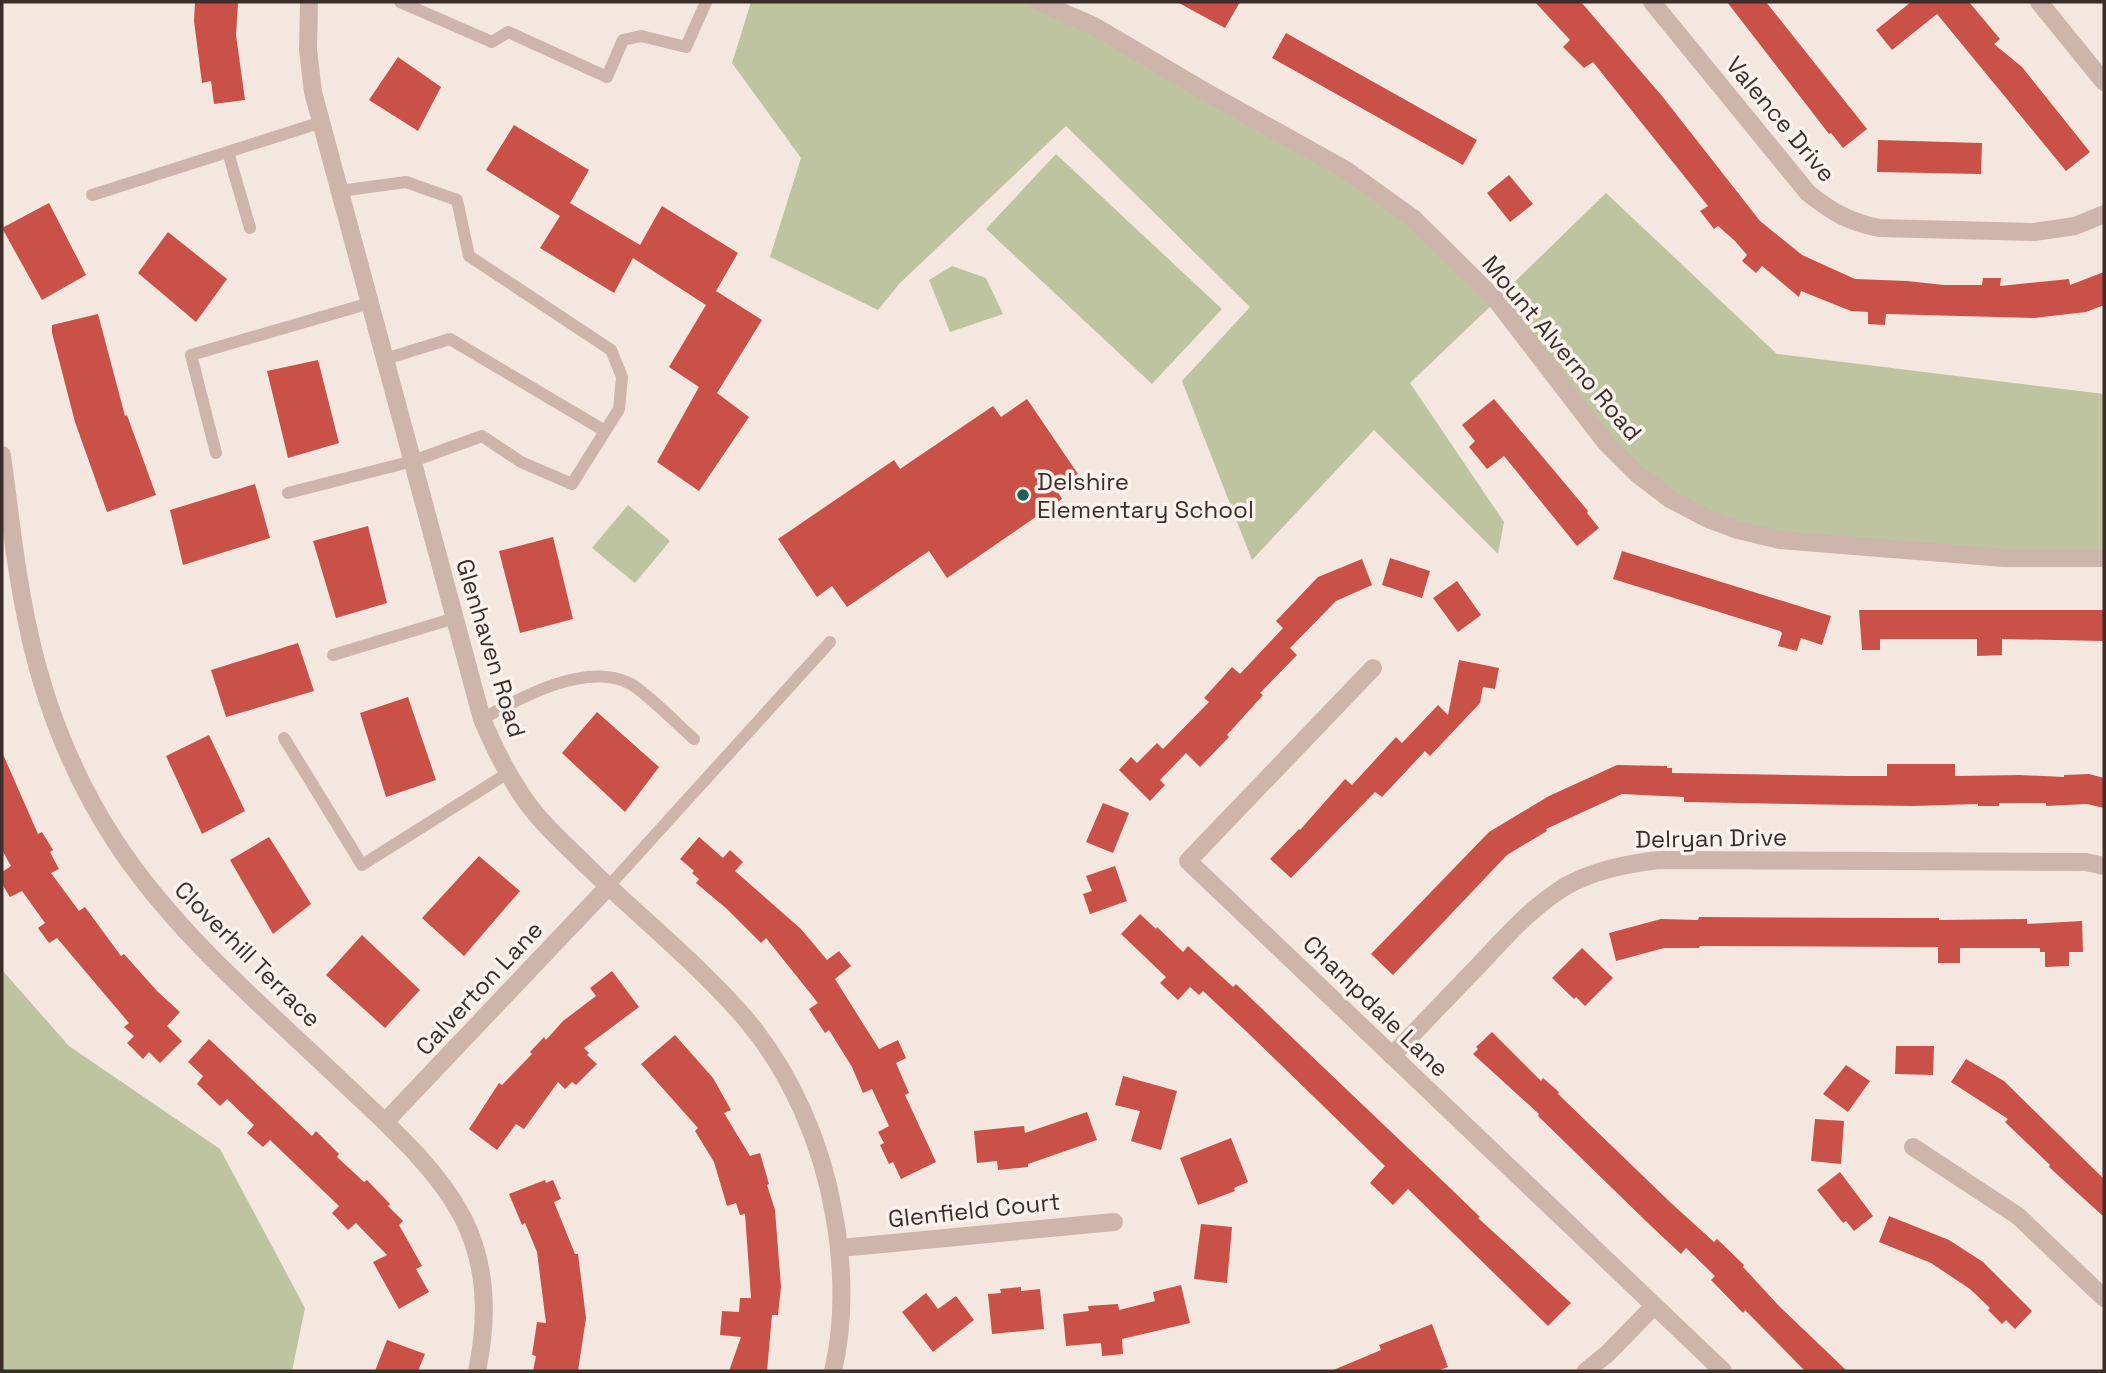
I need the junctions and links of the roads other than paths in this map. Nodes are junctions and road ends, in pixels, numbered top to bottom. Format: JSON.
{"nodes":[{"id":1,"x":309,"y":2,"type":"edge"},
{"id":2,"x":400,"y":2,"type":"edge"},
{"id":3,"x":706,"y":2,"type":"edge"},
{"id":4,"x":1039,"y":2,"type":"edge"},
{"id":5,"x":1652,"y":2,"type":"edge"},
{"id":6,"x":2039,"y":2,"type":"edge"},
{"id":7,"x":2104,"y":82,"type":"edge"},
{"id":8,"x":321,"y":122,"type":"junction"},
{"id":9,"x":228,"y":152,"type":"junction"},
{"id":10,"x":340,"y":191,"type":"junction"},
{"id":11,"x":92,"y":195,"type":"dead end"},
{"id":12,"x":2104,"y":214,"type":"edge"},
{"id":13,"x":250,"y":228,"type":"dead end"},
{"id":14,"x":370,"y":303,"type":"junction"},
{"id":15,"x":385,"y":359,"type":"junction"},
{"id":16,"x":605,"y":431,"type":"junction"},
{"id":17,"x":216,"y":453,"type":"dead end"},
{"id":18,"x":2,"y":455,"type":"edge"},
{"id":19,"x":413,"y":461,"type":"junction"},
{"id":20,"x":288,"y":493,"type":"dead end"},
{"id":21,"x":2104,"y":558,"type":"edge"},
{"id":22,"x":455,"y":618,"type":"junction"},
{"id":23,"x":830,"y":642,"type":"dead end"},
{"id":24,"x":333,"y":654,"type":"dead end"},
{"id":25,"x":1373,"y":668,"type":"dead end"},
{"id":26,"x":482,"y":719,"type":"junction"},
{"id":27,"x":284,"y":738,"type":"dead end"},
{"id":28,"x":694,"y":739,"type":"dead end"},
{"id":29,"x":508,"y":772,"type":"junction"},
{"id":30,"x":2104,"y":866,"type":"edge"},
{"id":31,"x":608,"y":887,"type":"junction"},
{"id":32,"x":1392,"y":1056,"type":"junction"},
{"id":33,"x":385,"y":1122,"type":"junction"},
{"id":34,"x":1913,"y":1147,"type":"dead end"},
{"id":35,"x":1114,"y":1222,"type":"dead end"},
{"id":36,"x":840,"y":1248,"type":"junction"},
{"id":37,"x":2104,"y":1298,"type":"edge"},
{"id":38,"x":1654,"y":1306,"type":"junction"},
{"id":39,"x":477,"y":1371,"type":"edge"},
{"id":40,"x":833,"y":1371,"type":"edge"},
{"id":41,"x":1586,"y":1371,"type":"edge"},
{"id":42,"x":1723,"y":1371,"type":"edge"}],
"edges":[{"from":1,"to":8,"type":"street","name":"Glenhaven Road"},
{"from":2,"to":3,"type":"lane"},
{"from":4,"to":21,"type":"street","name":"Mount Alverno Road"},
{"from":5,"to":12,"type":"street","name":"Valence Drive"},
{"from":6,"to":7,"type":"street"},
{"from":8,"to":9,"type":"lane"},
{"from":8,"to":10,"type":"street","name":"Glenhaven Road"},
{"from":9,"to":11,"type":"lane"},
{"from":9,"to":13,"type":"lane"},
{"from":10,"to":14,"type":"street","name":"Glenhaven Road"},
{"from":10,"to":16,"type":"lane"},
{"from":14,"to":15,"type":"street","name":"Glenhaven Road"},
{"from":14,"to":17,"type":"lane"},
{"from":15,"to":16,"type":"lane"},
{"from":15,"to":19,"type":"street","name":"Glenhaven Road"},
{"from":16,"to":19,"type":"lane"},
{"from":18,"to":33,"type":"street","name":"Cloverhill Terrace"},
{"from":19,"to":20,"type":"lane"},
{"from":19,"to":22,"type":"street","name":"Glenhaven Road"},
{"from":22,"to":24,"type":"lane"},
{"from":22,"to":26,"type":"street","name":"Glenhaven Road"},
{"from":23,"to":31,"type":"lane"},
{"from":25,"to":32,"type":"street","name":"Champdale Lane"},
{"from":26,"to":28,"type":"lane"},
{"from":26,"to":29,"type":"street","name":"Glenhaven Road"},
{"from":27,"to":29,"type":"lane"},
{"from":29,"to":31,"type":"street","name":"Glenhaven Road"},
{"from":30,"to":32,"type":"street","name":"Delryan Drive"},
{"from":31,"to":33,"type":"street","name":"Calverton Lane"},
{"from":31,"to":36,"type":"street","name":"Glenhaven Road"},
{"from":32,"to":38,"type":"street","name":"Champdale Lane"},
{"from":33,"to":39,"type":"street","name":"Cloverhill Terrace"},
{"from":34,"to":37,"type":"street"},
{"from":35,"to":36,"type":"street","name":"Glenfield Court"},
{"from":36,"to":40,"type":"street","name":"Glenhaven Road"},
{"from":38,"to":41,"type":"street"},
{"from":38,"to":42,"type":"street","name":"Champdale Lane"}]}
